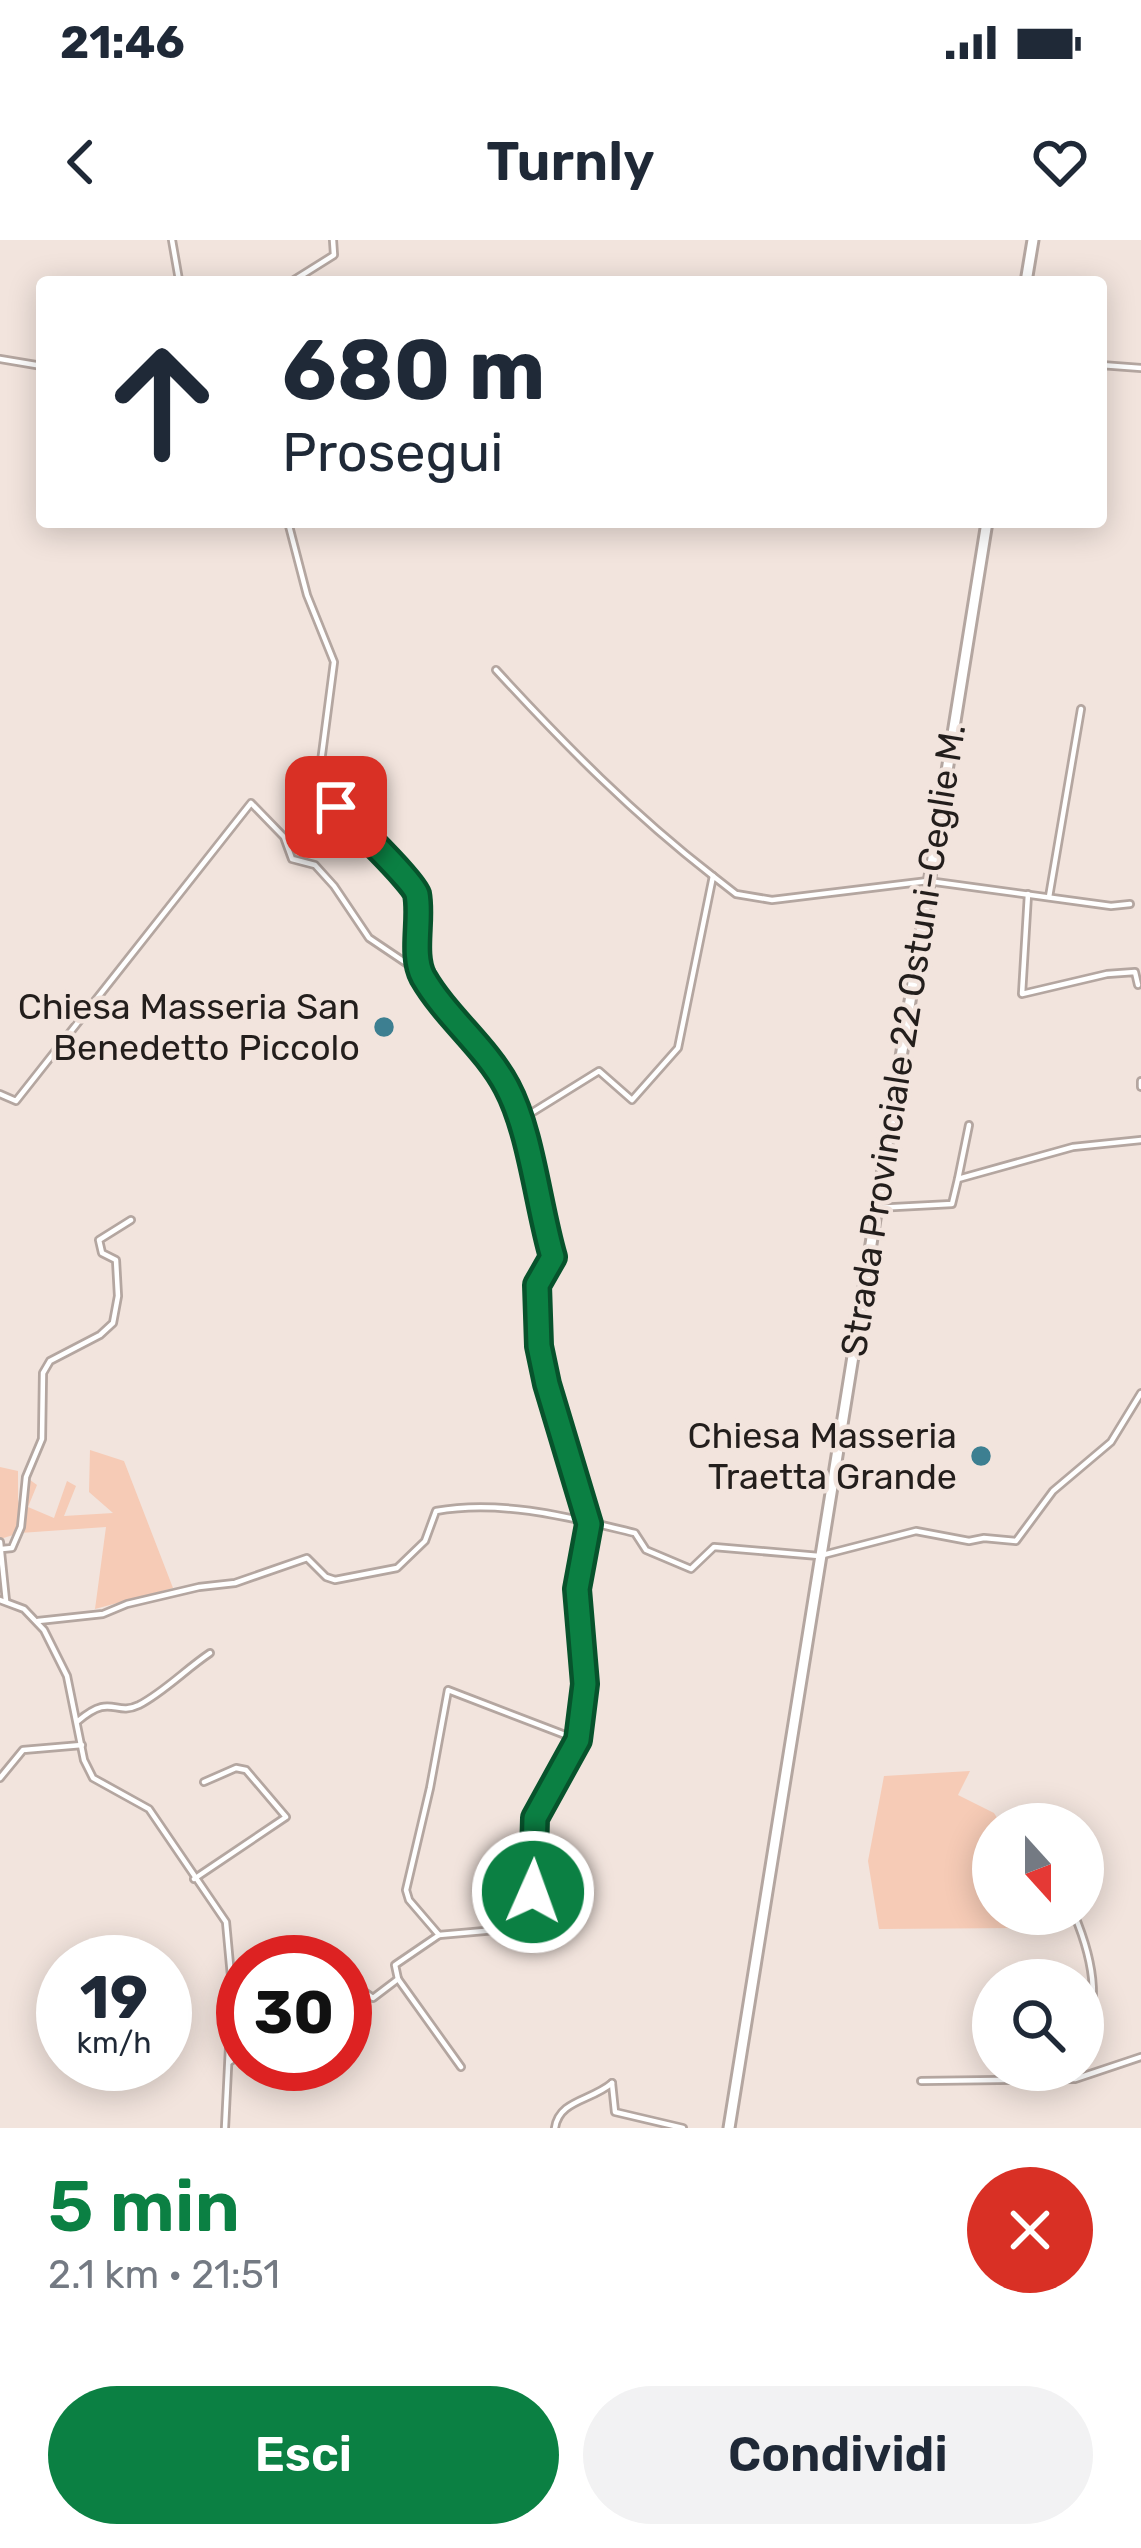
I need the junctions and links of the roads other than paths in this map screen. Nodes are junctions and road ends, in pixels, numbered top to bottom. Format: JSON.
{"nodes":[{"id":1,"x":172,"y":240,"type":"edge"},
{"id":2,"x":333,"y":240,"type":"edge"},
{"id":3,"x":1033,"y":240,"type":"edge"},
{"id":4,"x":178,"y":276,"type":"edge"},
{"id":5,"x":301,"y":276,"type":"edge"},
{"id":6,"x":1027,"y":276,"type":"edge"},
{"id":7,"x":0,"y":359,"type":"edge"},
{"id":8,"x":36,"y":365,"type":"edge"},
{"id":9,"x":1107,"y":365,"type":"edge"},
{"id":10,"x":1141,"y":368,"type":"edge"},
{"id":11,"x":290,"y":528,"type":"edge"},
{"id":12,"x":987,"y":528,"type":"edge"},
{"id":13,"x":496,"y":670,"type":"dead end"},
{"id":14,"x":1081,"y":709,"type":"dead end"},
{"id":15,"x":713,"y":876,"type":"junction"},
{"id":16,"x":928,"y":881,"type":"junction"},
{"id":17,"x":1028,"y":894,"type":"junction"},
{"id":18,"x":1049,"y":896,"type":"junction"},
{"id":19,"x":1130,"y":904,"type":"dead end"},
{"id":20,"x":420,"y":973,"type":"junction"},
{"id":21,"x":1138,"y":985,"type":"dead end"},
{"id":22,"x":0,"y":1094,"type":"edge"},
{"id":23,"x":520,"y":1120,"type":"junction"},
{"id":24,"x":969,"y":1125,"type":"dead end"},
{"id":25,"x":1141,"y":1140,"type":"edge"},
{"id":26,"x":958,"y":1179,"type":"junction"},
{"id":27,"x":876,"y":1208,"type":"junction"},
{"id":28,"x":131,"y":1220,"type":"dead end"},
{"id":29,"x":1141,"y":1394,"type":"edge"},
{"id":30,"x":589,"y":1524,"type":"junction"},
{"id":31,"x":1,"y":1545,"type":"edge"},
{"id":32,"x":819,"y":1556,"type":"junction"},
{"id":33,"x":3,"y":1600,"type":"edge"},
{"id":34,"x":38,"y":1621,"type":"junction"},
{"id":35,"x":210,"y":1653,"type":"dead end"},
{"id":36,"x":78,"y":1721,"type":"junction"},
{"id":37,"x":573,"y":1738,"type":"dead end"},
{"id":38,"x":82,"y":1745,"type":"junction"},
{"id":39,"x":0,"y":1778,"type":"edge"},
{"id":40,"x":204,"y":1782,"type":"dead end"},
{"id":41,"x":194,"y":1879,"type":"junction"},
{"id":42,"x":229,"y":1935,"type":"edge"},
{"id":43,"x":439,"y":1935,"type":"junction"},
{"id":44,"x":398,"y":1979,"type":"junction"},
{"id":45,"x":372,"y":1998,"type":"edge"},
{"id":46,"x":1141,"y":2057,"type":"edge"},
{"id":47,"x":460,"y":2067,"type":"dead end"},
{"id":48,"x":1104,"y":2067,"type":"edge"},
{"id":49,"x":972,"y":2079,"type":"edge"},
{"id":50,"x":921,"y":2081,"type":"dead end"},
{"id":51,"x":227,"y":2091,"type":"edge"},
{"id":52,"x":225,"y":2128,"type":"edge"},
{"id":53,"x":555,"y":2128,"type":"edge"},
{"id":54,"x":683,"y":2128,"type":"edge"},
{"id":55,"x":729,"y":2128,"type":"edge"}],
"edges":[{"from":1,"to":4,"type":"street"},
{"from":2,"to":5,"type":"street"},
{"from":3,"to":6,"type":"main road"},
{"from":7,"to":8,"type":"street"},
{"from":9,"to":10,"type":"street"},
{"from":11,"to":20,"type":"street"},
{"from":12,"to":16,"type":"main road","name":"Strada Provinciale 22 Ostuni-Ceglie M."},
{"from":13,"to":15,"type":"street"},
{"from":14,"to":18,"type":"street"},
{"from":15,"to":16,"type":"street"},
{"from":15,"to":23,"type":"street"},
{"from":16,"to":17,"type":"street"},
{"from":16,"to":27,"type":"main road","name":"Strada Provinciale 22 Ostuni-Ceglie M."},
{"from":17,"to":18,"type":"street"},
{"from":17,"to":21,"type":"street"},
{"from":18,"to":19,"type":"street"},
{"from":20,"to":22,"type":"street"},
{"from":20,"to":23,"type":"street"},
{"from":23,"to":30,"type":"street"},
{"from":24,"to":26,"type":"street"},
{"from":25,"to":26,"type":"street"},
{"from":26,"to":27,"type":"street"},
{"from":27,"to":32,"type":"main road","name":"Strada Provinciale 22 Ostuni-Ceglie M."},
{"from":28,"to":31,"type":"street"},
{"from":29,"to":32,"type":"street"},
{"from":30,"to":32,"type":"street"},
{"from":30,"to":34,"type":"street"},
{"from":30,"to":43,"type":"street"},
{"from":31,"to":33,"type":"street"},
{"from":32,"to":55,"type":"main road","name":"Strada Provinciale 22 Ostuni-Ceglie M."},
{"from":33,"to":34,"type":"street"},
{"from":34,"to":36,"type":"street"},
{"from":35,"to":36,"type":"street"},
{"from":36,"to":38,"type":"street"},
{"from":37,"to":43,"type":"street"},
{"from":38,"to":39,"type":"street"},
{"from":38,"to":41,"type":"street"},
{"from":40,"to":41,"type":"street"},
{"from":41,"to":42,"type":"street"},
{"from":43,"to":44,"type":"street"},
{"from":44,"to":45,"type":"street"},
{"from":44,"to":47,"type":"street"},
{"from":46,"to":48,"type":"street"},
{"from":49,"to":50,"type":"street"},
{"from":51,"to":52,"type":"street"},
{"from":53,"to":54,"type":"street"}]}
